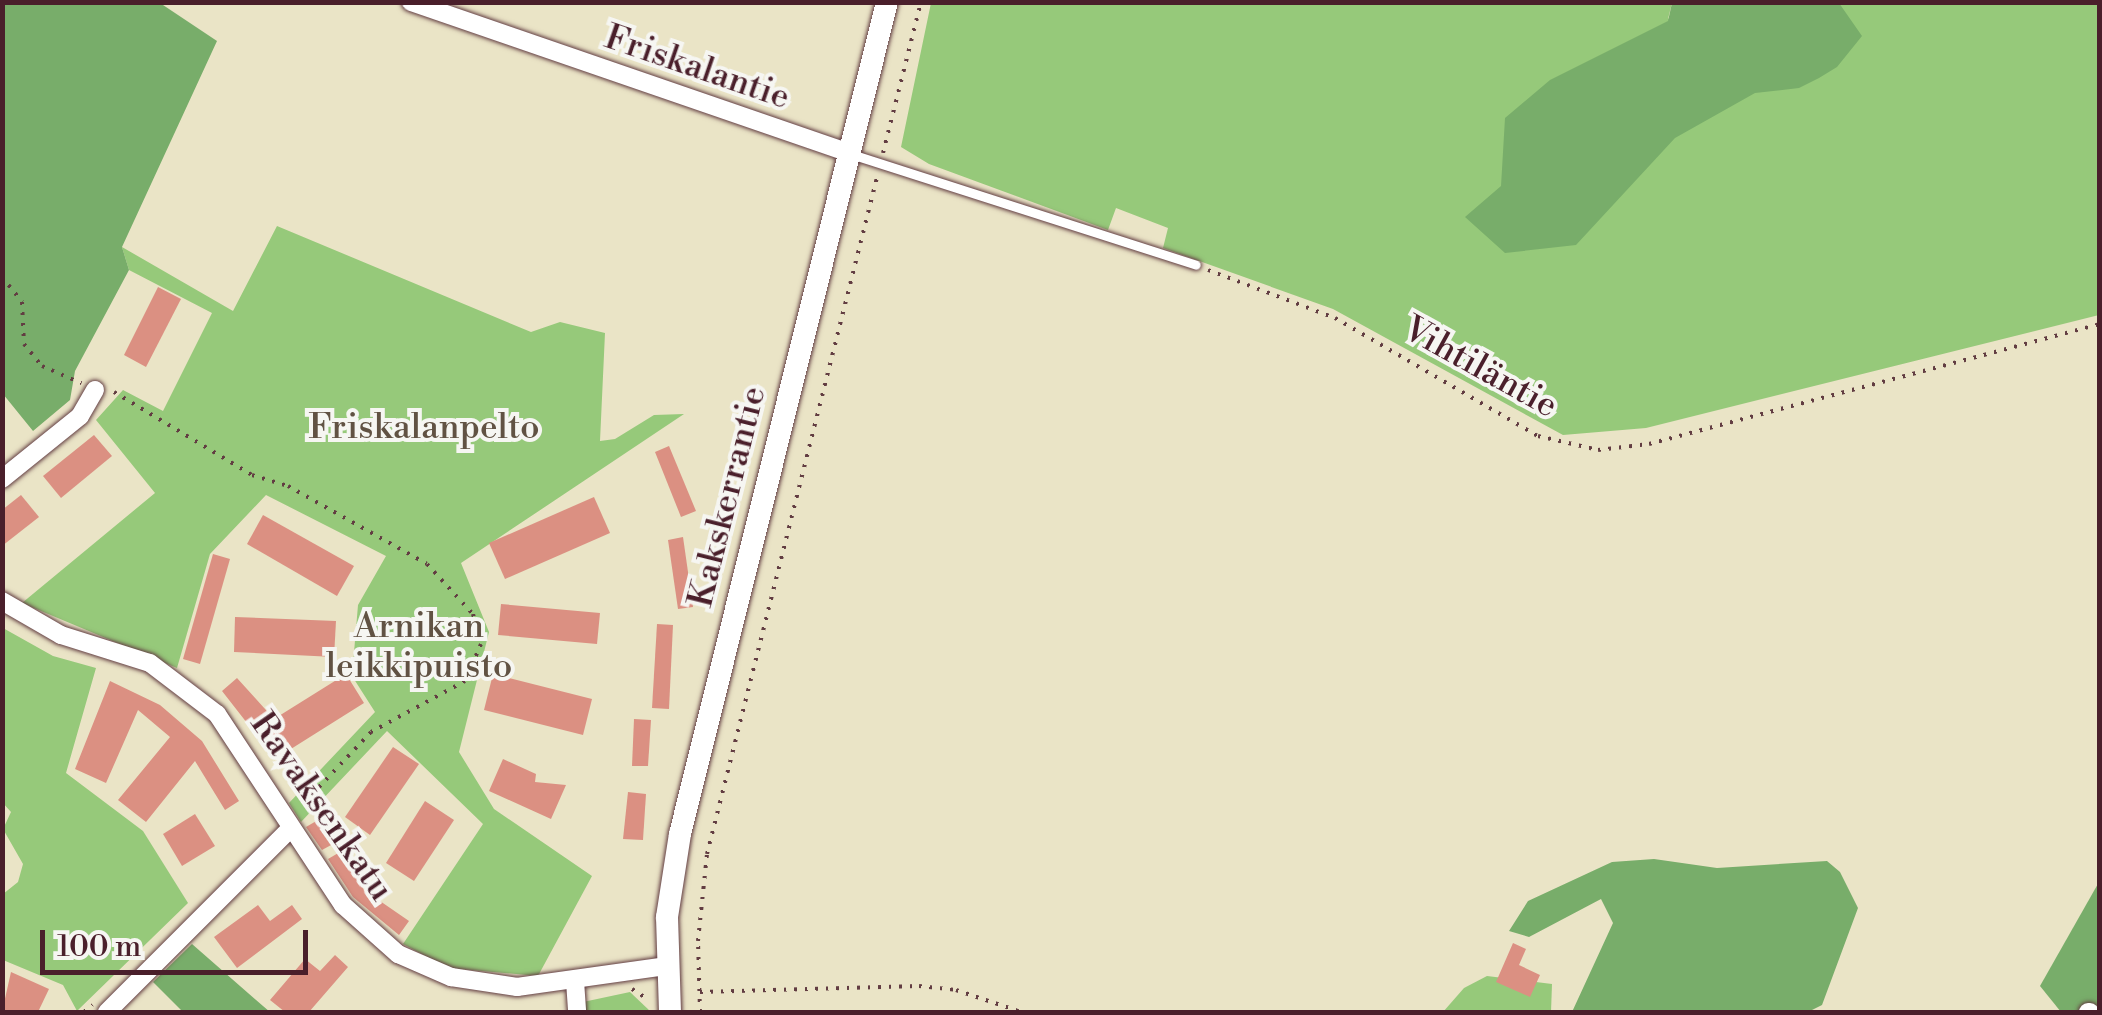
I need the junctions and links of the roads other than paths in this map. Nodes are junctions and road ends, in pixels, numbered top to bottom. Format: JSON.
{"nodes":[{"id":1,"x":887,"y":2,"type":"edge"},
{"id":2,"x":412,"y":3,"type":"edge"},
{"id":3,"x":850,"y":153,"type":"junction"},
{"id":4,"x":1196,"y":265,"type":"road end"},
{"id":5,"x":95,"y":390,"type":"road end"},
{"id":6,"x":2,"y":479,"type":"edge"},
{"id":7,"x":2,"y":601,"type":"edge"},
{"id":8,"x":292,"y":821,"type":"junction"},
{"id":9,"x":666,"y":966,"type":"junction"},
{"id":10,"x":575,"y":981,"type":"junction"},
{"id":11,"x":661,"y":1010,"type":"edge"},
{"id":12,"x":107,"y":1012,"type":"edge"},
{"id":13,"x":577,"y":1012,"type":"edge"}],
"edges":[{"from":1,"to":3,"type":"main road","name":"Kakskerrantie"},
{"from":2,"to":3,"type":"street","name":"Friskalantie"},
{"from":3,"to":4,"type":"lane"},
{"from":3,"to":9,"type":"main road","name":"Kakskerrantie"},
{"from":5,"to":6,"type":"street"},
{"from":7,"to":8,"type":"street","name":"Ravaksenkatu"},
{"from":8,"to":10,"type":"street","name":"Ravaksenkatu"},
{"from":8,"to":12,"type":"street"},
{"from":9,"to":10,"type":"street","name":"Ravaksenkatu"},
{"from":9,"to":11,"type":"main road","name":"Kakskerrantie"},
{"from":10,"to":13,"type":"street"}]}
